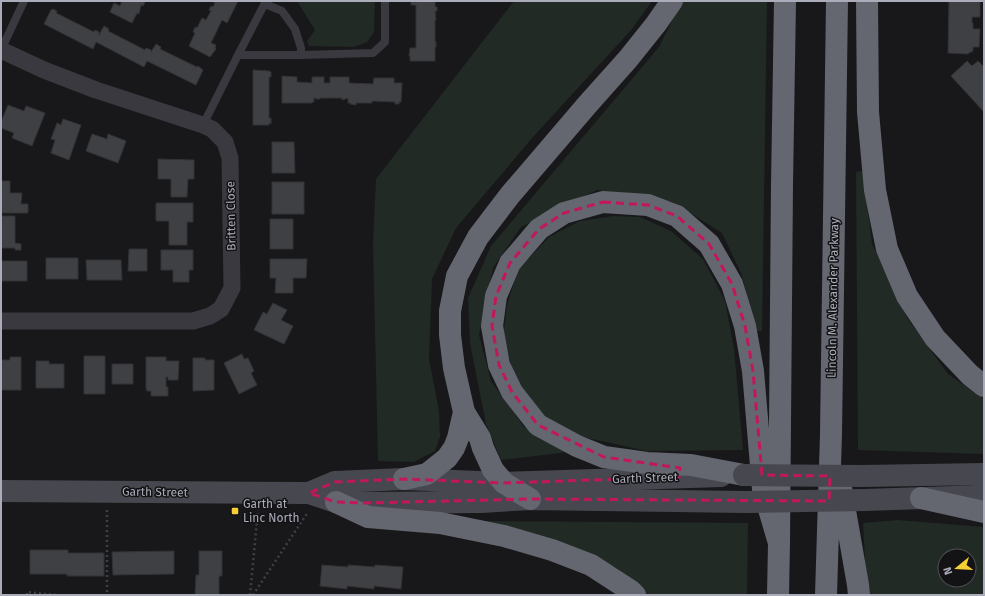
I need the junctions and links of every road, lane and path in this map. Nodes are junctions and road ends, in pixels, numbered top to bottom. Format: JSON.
{"nodes":[{"id":1,"x":24,"y":1,"type":"edge"},
{"id":2,"x":385,"y":1,"type":"edge"},
{"id":3,"x":672,"y":1,"type":"edge"},
{"id":4,"x":785,"y":1,"type":"edge"},
{"id":5,"x":837,"y":1,"type":"edge"},
{"id":6,"x":867,"y":1,"type":"edge"},
{"id":7,"x":265,"y":2,"type":"edge"},
{"id":8,"x":1,"y":50,"type":"edge"},
{"id":9,"x":238,"y":55,"type":"junction"},
{"id":10,"x":301,"y":55,"type":"junction"},
{"id":11,"x":203,"y":125,"type":"junction"},
{"id":12,"x":1,"y":321,"type":"edge"},
{"id":13,"x":984,"y":386,"type":"edge"},
{"id":14,"x":464,"y":412,"type":"junction"},
{"id":15,"x":831,"y":434,"type":"junction"},
{"id":16,"x":984,"y":474,"type":"edge"},
{"id":17,"x":744,"y":475,"type":"junction"},
{"id":18,"x":404,"y":479,"type":"junction"},
{"id":19,"x":504,"y":483,"type":"junction"},
{"id":20,"x":1,"y":491,"type":"edge"},
{"id":21,"x":107,"y":491,"type":"junction"},
{"id":22,"x":259,"y":493,"type":"junction"},
{"id":23,"x":309,"y":493,"type":"junction"},
{"id":24,"x":984,"y":496,"type":"edge"},
{"id":25,"x":920,"y":498,"type":"junction"},
{"id":26,"x":530,"y":499,"type":"junction"},
{"id":27,"x":336,"y":502,"type":"junction"},
{"id":28,"x":984,"y":512,"type":"edge"},
{"id":29,"x":779,"y":543,"type":"junction"},
{"id":30,"x":27,"y":595,"type":"edge"},
{"id":31,"x":56,"y":595,"type":"edge"},
{"id":32,"x":107,"y":595,"type":"edge"},
{"id":33,"x":252,"y":595,"type":"edge"},
{"id":34,"x":635,"y":595,"type":"edge"},
{"id":35,"x":778,"y":595,"type":"edge"},
{"id":36,"x":826,"y":595,"type":"edge"},
{"id":37,"x":859,"y":595,"type":"edge"}],
"edges":[{"from":1,"to":8,"type":"lane"},
{"from":2,"to":10,"type":"lane"},
{"from":3,"to":14,"type":"highway"},
{"from":4,"to":29,"type":"highway"},
{"from":5,"to":15,"type":"highway","name":"Lincoln M. Alexander Parkway"},
{"from":6,"to":13,"type":"highway"},
{"from":7,"to":9,"type":"lane"},
{"from":7,"to":10,"type":"lane"},
{"from":8,"to":11,"type":"street","name":"Britten Close"},
{"from":9,"to":10,"type":"lane"},
{"from":9,"to":11,"type":"lane"},
{"from":11,"to":12,"type":"street","name":"Britten Close"},
{"from":14,"to":18,"type":"highway"},
{"from":14,"to":19,"type":"highway"},
{"from":15,"to":36,"type":"highway","name":"Lincoln M. Alexander Parkway"},
{"from":15,"to":37,"type":"highway"},
{"from":16,"to":17,"type":"main road","name":"Garth Street","bridge":true},
{"from":17,"to":19,"type":"main road","name":"Garth Street"},
{"from":17,"to":29,"type":"highway"},
{"from":18,"to":19,"type":"main road","name":"Garth Street"},
{"from":18,"to":23,"type":"main road","name":"Garth Street"},
{"from":19,"to":26,"type":"highway"},
{"from":20,"to":21,"type":"main road","name":"Garth Street"},
{"from":21,"to":22,"type":"main road","name":"Garth Street"},
{"from":21,"to":32,"type":"path"},
{"from":22,"to":23,"type":"main road","name":"Garth Street"},
{"from":22,"to":33,"type":"path"},
{"from":23,"to":27,"type":"main road","name":"Garth Street"},
{"from":23,"to":33,"type":"path"},
{"from":24,"to":25,"type":"main road","name":"Garth Street"},
{"from":25,"to":26,"type":"main road","name":"Garth Street","bridge":true},
{"from":25,"to":28,"type":"highway"},
{"from":26,"to":27,"type":"main road","name":"Garth Street"},
{"from":27,"to":34,"type":"highway"},
{"from":29,"to":35,"type":"highway"},
{"from":30,"to":31,"type":"path"}]}
